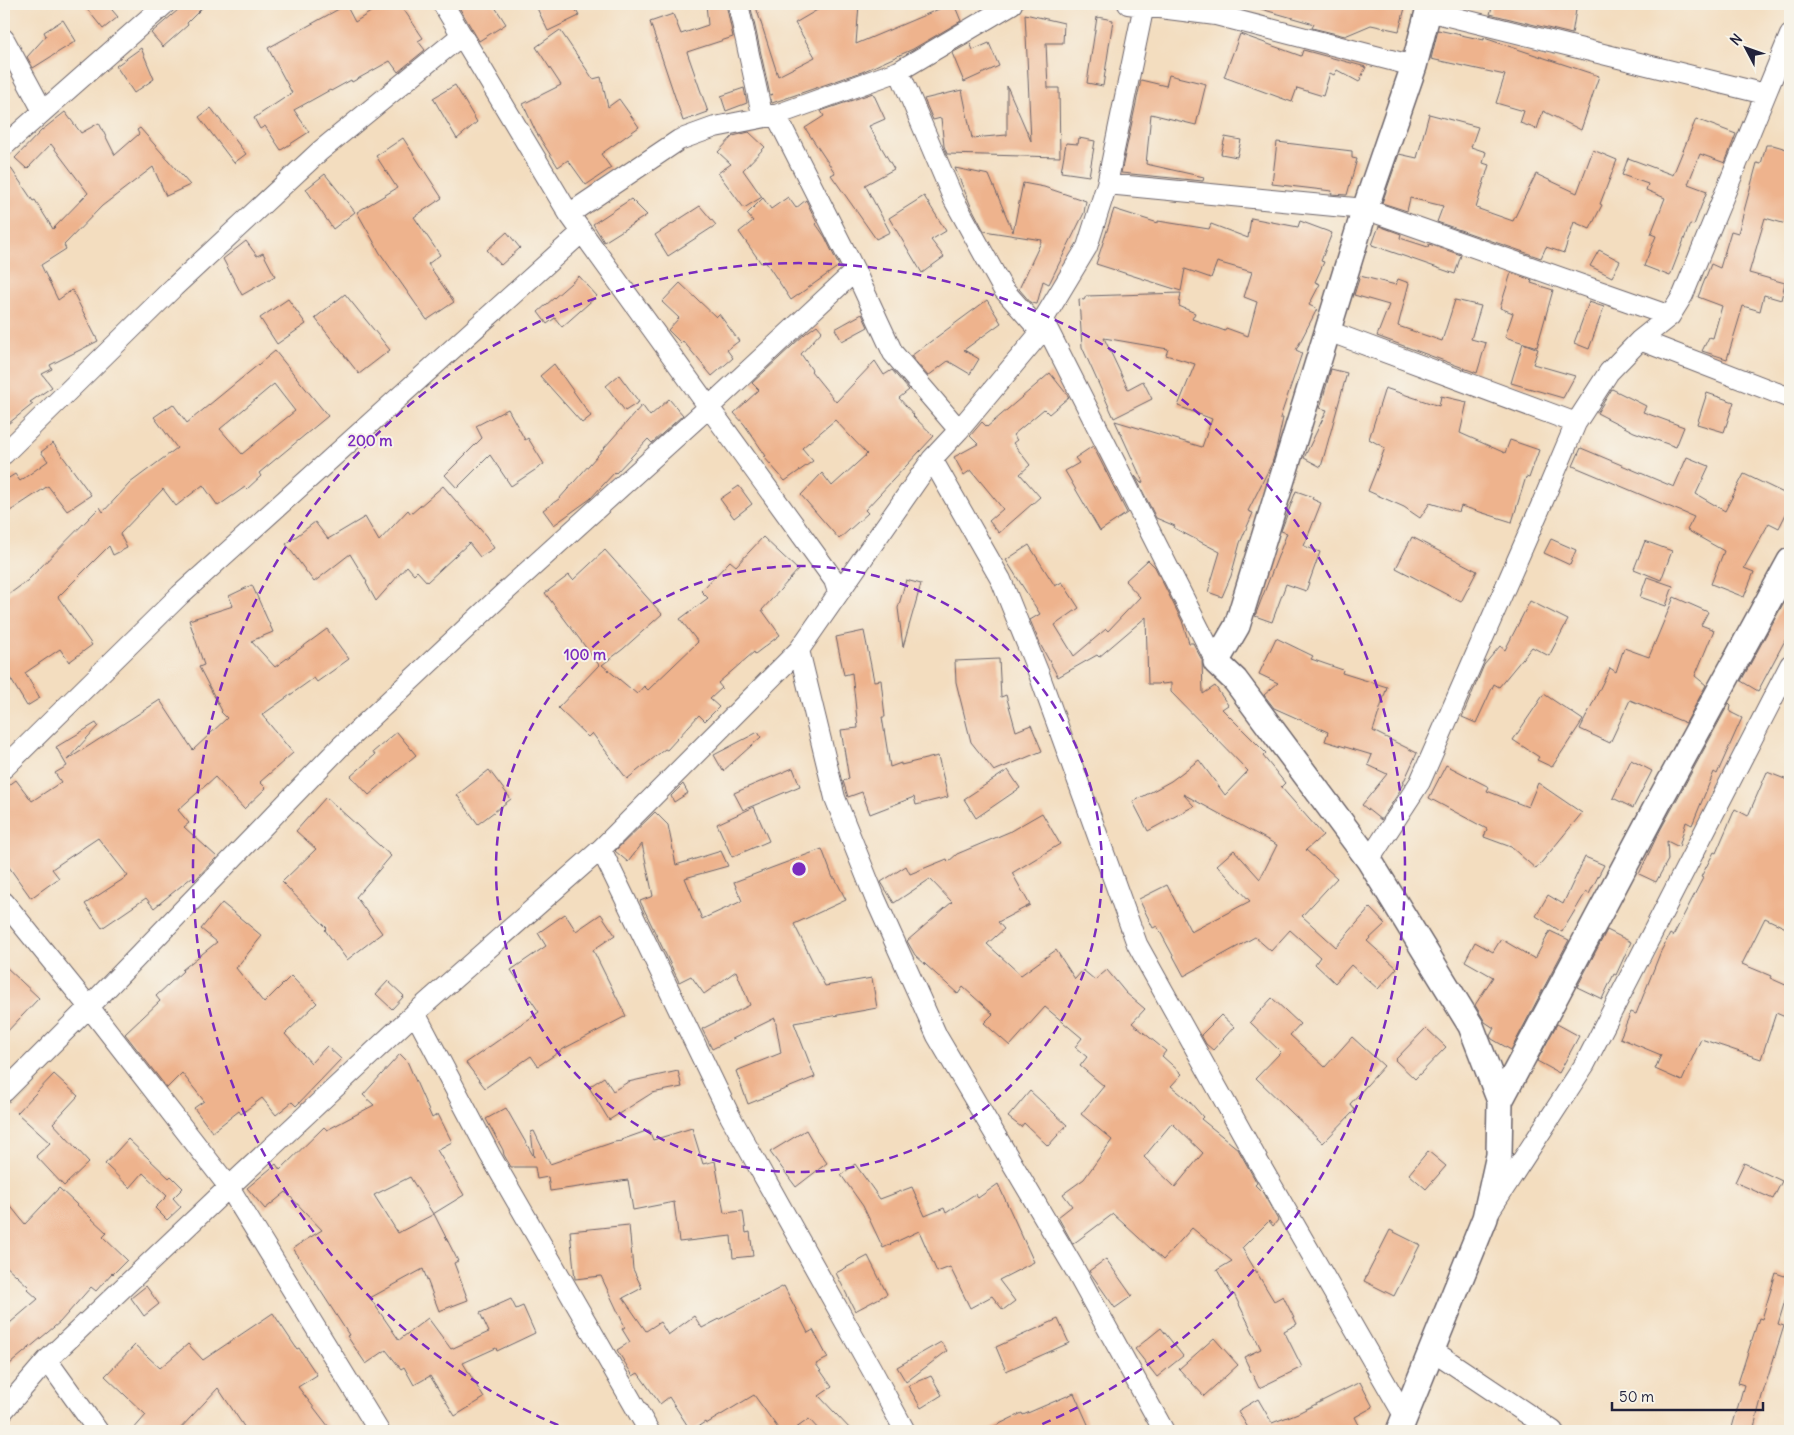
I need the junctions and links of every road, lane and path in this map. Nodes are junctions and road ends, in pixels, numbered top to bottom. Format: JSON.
{"nodes":[{"id":1,"x":165,"y":4,"type":"edge"},
{"id":2,"x":443,"y":4,"type":"edge"},
{"id":3,"x":738,"y":4,"type":"edge"},
{"id":4,"x":1012,"y":4,"type":"edge"},
{"id":5,"x":1136,"y":4,"type":"edge"},
{"id":6,"x":1429,"y":7,"type":"edge"},
{"id":7,"x":1216,"y":9,"type":"edge"},
{"id":8,"x":462,"y":35,"type":"junction"},
{"id":9,"x":1790,"y":35,"type":"edge"},
{"id":10,"x":4,"y":39,"type":"edge"},
{"id":11,"x":1414,"y":66,"type":"junction"},
{"id":12,"x":899,"y":71,"type":"junction"},
{"id":13,"x":1782,"y":76,"type":"edge"},
{"id":14,"x":1765,"y":94,"type":"junction"},
{"id":15,"x":43,"y":111,"type":"junction"},
{"id":16,"x":776,"y":114,"type":"junction"},
{"id":17,"x":4,"y":146,"type":"edge"},
{"id":18,"x":1107,"y":184,"type":"junction"},
{"id":19,"x":1365,"y":209,"type":"junction"},
{"id":20,"x":569,"y":214,"type":"junction"},
{"id":21,"x":582,"y":232,"type":"junction"},
{"id":22,"x":855,"y":271,"type":"junction"},
{"id":23,"x":1670,"y":316,"type":"junction"},
{"id":24,"x":1042,"y":326,"type":"junction"},
{"id":25,"x":1328,"y":330,"type":"junction"},
{"id":26,"x":1640,"y":340,"type":"junction"},
{"id":27,"x":1790,"y":398,"type":"edge"},
{"id":28,"x":708,"y":408,"type":"junction"},
{"id":29,"x":1576,"y":423,"type":"junction"},
{"id":30,"x":959,"y":430,"type":"junction"},
{"id":31,"x":4,"y":454,"type":"edge"},
{"id":32,"x":932,"y":459,"type":"junction"},
{"id":33,"x":1790,"y":561,"type":"edge"},
{"id":34,"x":838,"y":592,"type":"junction"},
{"id":35,"x":799,"y":650,"type":"junction"},
{"id":36,"x":1216,"y":662,"type":"junction"},
{"id":37,"x":1790,"y":666,"type":"edge"},
{"id":38,"x":4,"y":768,"type":"edge"},
{"id":39,"x":601,"y":849,"type":"junction"},
{"id":40,"x":1369,"y":860,"type":"junction"},
{"id":41,"x":4,"y":902,"type":"edge"},
{"id":42,"x":89,"y":1007,"type":"junction"},
{"id":43,"x":415,"y":1013,"type":"junction"},
{"id":44,"x":4,"y":1092,"type":"edge"},
{"id":45,"x":1500,"y":1101,"type":"junction"},
{"id":46,"x":228,"y":1187,"type":"junction"},
{"id":47,"x":1485,"y":1218,"type":"junction"},
{"id":48,"x":1432,"y":1350,"type":"junction"},
{"id":49,"x":48,"y":1360,"type":"junction"},
{"id":50,"x":4,"y":1410,"type":"edge"},
{"id":51,"x":1402,"y":1424,"type":"edge"},
{"id":52,"x":98,"y":1431,"type":"edge"},
{"id":53,"x":378,"y":1431,"type":"edge"},
{"id":54,"x":649,"y":1431,"type":"edge"},
{"id":55,"x":905,"y":1431,"type":"edge"},
{"id":56,"x":1164,"y":1431,"type":"edge"},
{"id":57,"x":1553,"y":1431,"type":"edge"}],
"edges":[{"from":1,"to":15,"type":"street"},
{"from":2,"to":8,"type":"street"},
{"from":3,"to":16,"type":"street"},
{"from":4,"to":12,"type":"street"},
{"from":5,"to":7,"type":"street"},
{"from":5,"to":18,"type":"street"},
{"from":6,"to":11,"type":"street"},
{"from":6,"to":14,"type":"street"},
{"from":7,"to":11,"type":"street"},
{"from":8,"to":20,"type":"street"},
{"from":8,"to":31,"type":"street"},
{"from":9,"to":13,"type":"street"},
{"from":10,"to":15,"type":"street"},
{"from":11,"to":19,"type":"street"},
{"from":12,"to":16,"type":"street"},
{"from":12,"to":24,"type":"street"},
{"from":13,"to":14,"type":"street"},
{"from":14,"to":23,"type":"street"},
{"from":15,"to":17,"type":"street"},
{"from":16,"to":20,"type":"street"},
{"from":16,"to":22,"type":"street"},
{"from":18,"to":19,"type":"street"},
{"from":18,"to":24,"type":"street"},
{"from":19,"to":23,"type":"street"},
{"from":19,"to":25,"type":"street"},
{"from":20,"to":21,"type":"street"},
{"from":21,"to":28,"type":"street"},
{"from":21,"to":38,"type":"street"},
{"from":22,"to":28,"type":"street"},
{"from":22,"to":30,"type":"street"},
{"from":23,"to":26,"type":"street"},
{"from":24,"to":30,"type":"street"},
{"from":24,"to":36,"type":"street"},
{"from":25,"to":29,"type":"street"},
{"from":25,"to":36,"type":"street"},
{"from":26,"to":27,"type":"street"},
{"from":26,"to":29,"type":"street"},
{"from":28,"to":34,"type":"street"},
{"from":28,"to":42,"type":"street"},
{"from":29,"to":40,"type":"street"},
{"from":30,"to":32,"type":"street"},
{"from":32,"to":34,"type":"street"},
{"from":32,"to":51,"type":"street"},
{"from":33,"to":45,"type":"street"},
{"from":34,"to":35,"type":"street"},
{"from":35,"to":39,"type":"street"},
{"from":35,"to":56,"type":"street"},
{"from":36,"to":40,"type":"street"},
{"from":37,"to":47,"type":"street"},
{"from":39,"to":43,"type":"street"},
{"from":39,"to":55,"type":"street"},
{"from":40,"to":45,"type":"street"},
{"from":41,"to":42,"type":"street"},
{"from":42,"to":44,"type":"street"},
{"from":42,"to":46,"type":"street"},
{"from":43,"to":46,"type":"street"},
{"from":43,"to":54,"type":"street"},
{"from":45,"to":47,"type":"street"},
{"from":46,"to":49,"type":"street"},
{"from":46,"to":53,"type":"street"},
{"from":47,"to":48,"type":"street"},
{"from":48,"to":51,"type":"street"},
{"from":48,"to":57,"type":"street"},
{"from":49,"to":50,"type":"street"},
{"from":49,"to":52,"type":"street"}]}
